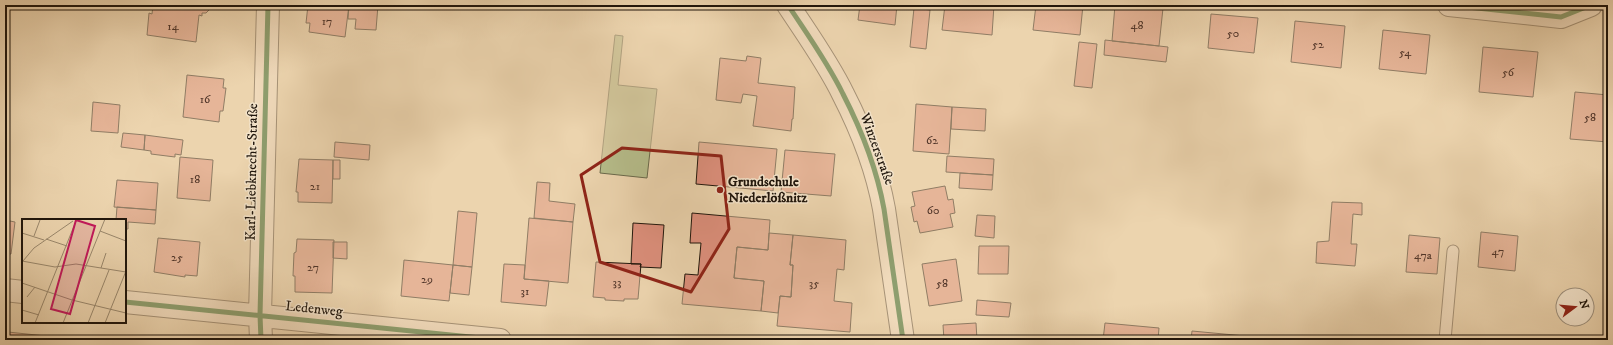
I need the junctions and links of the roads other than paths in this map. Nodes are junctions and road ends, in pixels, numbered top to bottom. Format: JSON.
{"nodes":[{"id":1,"x":268,"y":5,"type":"edge"},
{"id":2,"x":788,"y":5,"type":"edge"},
{"id":3,"x":1449,"y":5,"type":"edge"},
{"id":4,"x":1591,"y":5,"type":"edge"},
{"id":5,"x":1453,"y":251,"type":"dead end"},
{"id":6,"x":5,"y":290,"type":"edge"},
{"id":7,"x":22,"y":292,"type":"edge"},
{"id":8,"x":126,"y":302,"type":"edge"},
{"id":9,"x":260,"y":315,"type":"junction"},
{"id":10,"x":261,"y":340,"type":"edge"},
{"id":11,"x":500,"y":340,"type":"edge"},
{"id":12,"x":903,"y":340,"type":"edge"},
{"id":13,"x":1445,"y":340,"type":"edge"}],
"edges":[{"from":1,"to":9,"type":"street","name":"Karl-Liebknecht-Straße"},
{"from":2,"to":12,"type":"street","name":"Winzerstraße"},
{"from":3,"to":4,"type":"street"},
{"from":5,"to":13,"type":"lane"},
{"from":6,"to":7,"type":"street"},
{"from":8,"to":9,"type":"street","name":"Ledenweg"},
{"from":9,"to":10,"type":"street","name":"Karl-Liebknecht-Straße"},
{"from":9,"to":11,"type":"street","name":"Ledenweg"}]}
